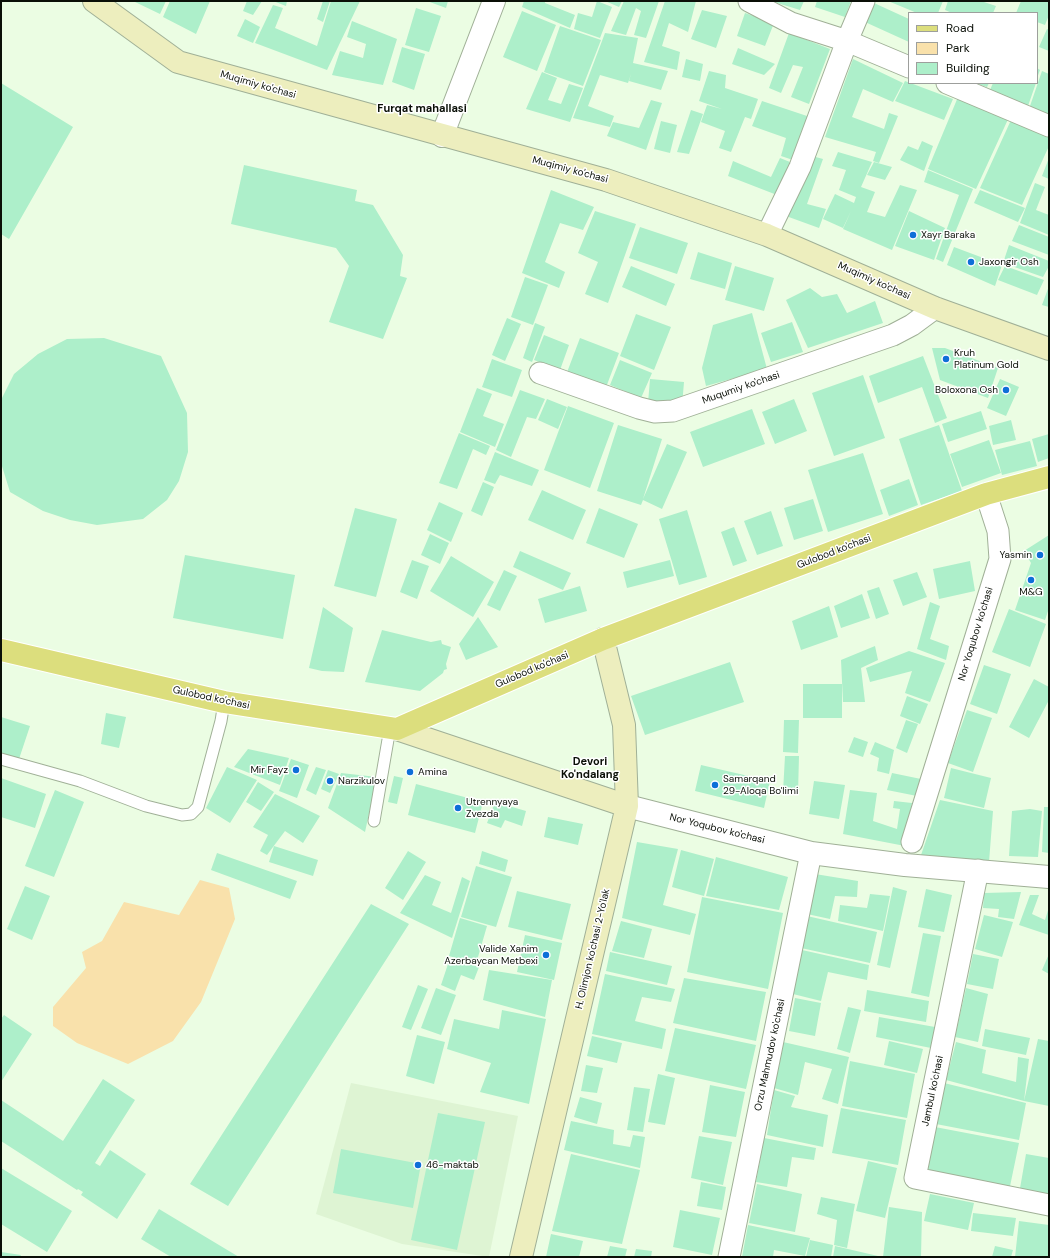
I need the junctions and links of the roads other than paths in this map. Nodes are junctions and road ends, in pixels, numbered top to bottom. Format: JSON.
{"nodes":[{"id":1,"x":94,"y":1,"type":"edge"},
{"id":2,"x":494,"y":1,"type":"edge"},
{"id":3,"x":749,"y":1,"type":"edge"},
{"id":4,"x":864,"y":1,"type":"edge"},
{"id":5,"x":847,"y":41,"type":"junction"},
{"id":6,"x":908,"y":67,"type":"edge"},
{"id":7,"x":949,"y":84,"type":"edge"},
{"id":8,"x":1049,"y":126,"type":"edge"},
{"id":9,"x":442,"y":136,"type":"junction"},
{"id":10,"x":768,"y":235,"type":"junction"},
{"id":11,"x":935,"y":308,"type":"junction"},
{"id":12,"x":1049,"y":349,"type":"edge"},
{"id":13,"x":540,"y":373,"type":"dead end"},
{"id":14,"x":1049,"y":477,"type":"edge"},
{"id":15,"x":986,"y":494,"type":"junction"},
{"id":16,"x":603,"y":639,"type":"junction"},
{"id":17,"x":1,"y":650,"type":"edge"},
{"id":18,"x":224,"y":702,"type":"junction"},
{"id":19,"x":394,"y":728,"type":"junction"},
{"id":20,"x":1,"y":760,"type":"edge"},
{"id":21,"x":627,"y":806,"type":"junction"},
{"id":22,"x":374,"y":821,"type":"dead end"},
{"id":23,"x":912,"y":842,"type":"dead end"},
{"id":24,"x":811,"y":853,"type":"junction"},
{"id":25,"x":978,"y":870,"type":"junction"},
{"id":26,"x":1049,"y":877,"type":"edge"},
{"id":27,"x":1049,"y":1205,"type":"edge"},
{"id":28,"x":521,"y":1257,"type":"edge"},
{"id":29,"x":729,"y":1257,"type":"edge"}],
"edges":[{"from":1,"to":9,"type":"main road","name":"Muqimiy ko'chasi"},
{"from":2,"to":9,"type":"street"},
{"from":3,"to":5,"type":"street"},
{"from":4,"to":5,"type":"street"},
{"from":5,"to":6,"type":"street"},
{"from":5,"to":10,"type":"street"},
{"from":7,"to":8,"type":"street"},
{"from":9,"to":10,"type":"main road","name":"Muqimiy ko'chasi"},
{"from":10,"to":11,"type":"main road","name":"Muqimiy ko'chasi"},
{"from":11,"to":12,"type":"main road","name":"Muqimiy ko'chasi"},
{"from":11,"to":13,"type":"street","name":"Muqumiy ko'chasi"},
{"from":14,"to":15,"type":"main road","name":"Gulobod ko'chasi"},
{"from":15,"to":16,"type":"main road","name":"Gulobod ko'chasi"},
{"from":15,"to":23,"type":"street","name":"Nor Yoqubov ko'chasi"},
{"from":16,"to":19,"type":"main road","name":"Gulobod ko'chasi"},
{"from":16,"to":21,"type":"main road","name":"H. Olimjon ko'chasi 2-Yo'lak"},
{"from":17,"to":18,"type":"main road","name":"Gulobod ko'chasi"},
{"from":18,"to":19,"type":"main road","name":"Gulobod ko'chasi"},
{"from":18,"to":20,"type":"lane"},
{"from":19,"to":21,"type":"main road","name":"Nor Yoqubov ko'chasi"},
{"from":19,"to":22,"type":"lane"},
{"from":21,"to":24,"type":"street","name":"Nor Yoqubov ko'chasi"},
{"from":21,"to":28,"type":"main road","name":"H. Olimjon ko'chasi 2-Yo'lak"},
{"from":24,"to":25,"type":"street","name":"Nor Yoqubov ko'chasi"},
{"from":24,"to":29,"type":"street","name":"Orzu Mahmudov ko'chasi"},
{"from":25,"to":26,"type":"street","name":"Nor Yoqubov ko'chasi"},
{"from":25,"to":27,"type":"street","name":"Jambul ko'chasi"}]}
